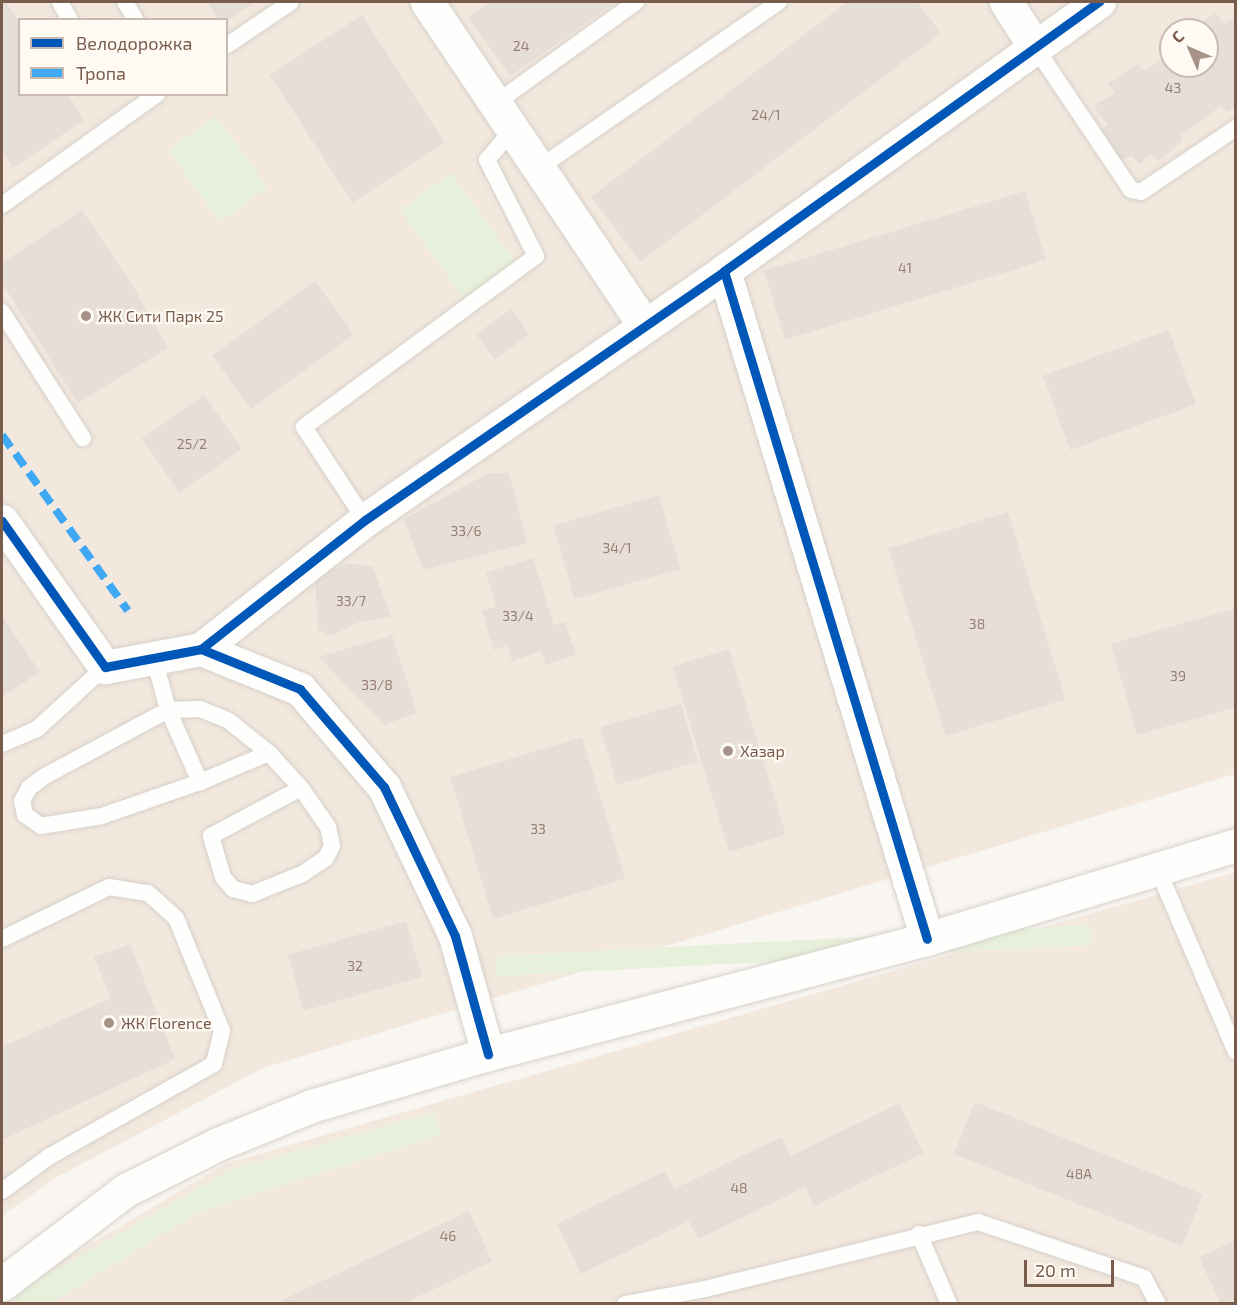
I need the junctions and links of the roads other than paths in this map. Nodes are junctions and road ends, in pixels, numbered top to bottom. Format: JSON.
{"nodes":[{"id":1,"x":60,"y":2,"type":"edge"},
{"id":2,"x":125,"y":2,"type":"edge"},
{"id":3,"x":291,"y":2,"type":"edge"},
{"id":4,"x":427,"y":2,"type":"edge"},
{"id":5,"x":636,"y":2,"type":"edge"},
{"id":6,"x":779,"y":2,"type":"edge"},
{"id":7,"x":1006,"y":2,"type":"edge"},
{"id":8,"x":1099,"y":2,"type":"edge"},
{"id":9,"x":69,"y":18,"type":"edge"},
{"id":10,"x":135,"y":18,"type":"edge"},
{"id":11,"x":228,"y":45,"type":"edge"},
{"id":12,"x":1035,"y":47,"type":"junction"},
{"id":13,"x":154,"y":96,"type":"edge"},
{"id":14,"x":505,"y":115,"type":"junction"},
{"id":15,"x":1236,"y":128,"type":"edge"},
{"id":16,"x":539,"y":168,"type":"junction"},
{"id":17,"x":2,"y":205,"type":"edge"},
{"id":18,"x":724,"y":271,"type":"junction"},
{"id":19,"x":2,"y":312,"type":"edge"},
{"id":20,"x":643,"y":324,"type":"junction"},
{"id":21,"x":83,"y":438,"type":"dead end"},
{"id":22,"x":365,"y":520,"type":"junction"},
{"id":23,"x":2,"y":521,"type":"edge"},
{"id":24,"x":201,"y":649,"type":"junction"},
{"id":25,"x":154,"y":658,"type":"junction"},
{"id":26,"x":105,"y":667,"type":"junction"},
{"id":27,"x":168,"y":710,"type":"junction"},
{"id":28,"x":2,"y":744,"type":"edge"},
{"id":29,"x":269,"y":753,"type":"junction"},
{"id":30,"x":200,"y":782,"type":"junction"},
{"id":31,"x":301,"y":788,"type":"junction"},
{"id":32,"x":1236,"y":845,"type":"edge"},
{"id":33,"x":1158,"y":870,"type":"junction"},
{"id":34,"x":2,"y":939,"type":"edge"},
{"id":35,"x":927,"y":939,"type":"junction"},
{"id":36,"x":1236,"y":1052,"type":"edge"},
{"id":37,"x":488,"y":1054,"type":"junction"},
{"id":38,"x":2,"y":1191,"type":"edge"},
{"id":39,"x":919,"y":1234,"type":"junction"},
{"id":40,"x":2,"y":1284,"type":"edge"},
{"id":41,"x":625,"y":1304,"type":"edge"},
{"id":42,"x":949,"y":1304,"type":"edge"},
{"id":43,"x":1158,"y":1304,"type":"edge"}],
"edges":[{"from":1,"to":9,"type":"lane"},
{"from":2,"to":10,"type":"lane"},
{"from":3,"to":11,"type":"lane"},
{"from":4,"to":14,"type":"street"},
{"from":5,"to":14,"type":"lane"},
{"from":6,"to":16,"type":"lane"},
{"from":7,"to":12,"type":"street"},
{"from":8,"to":12,"type":"street"},
{"from":12,"to":15,"type":"lane"},
{"from":12,"to":18,"type":"street"},
{"from":13,"to":17,"type":"lane"},
{"from":14,"to":16,"type":"street"},
{"from":14,"to":22,"type":"lane"},
{"from":16,"to":20,"type":"street"},
{"from":18,"to":20,"type":"street"},
{"from":18,"to":35,"type":"street"},
{"from":19,"to":21,"type":"lane"},
{"from":20,"to":22,"type":"street"},
{"from":22,"to":24,"type":"street"},
{"from":23,"to":26,"type":"street"},
{"from":24,"to":25,"type":"street"},
{"from":24,"to":37,"type":"street"},
{"from":25,"to":26,"type":"street"},
{"from":25,"to":27,"type":"lane"},
{"from":26,"to":28,"type":"lane"},
{"from":27,"to":29,"type":"lane"},
{"from":27,"to":30,"type":"lane"},
{"from":27,"to":30,"type":"lane"},
{"from":29,"to":30,"type":"lane"},
{"from":29,"to":31,"type":"lane"},
{"from":31,"to":31,"type":"lane"},
{"from":32,"to":33,"type":"street"},
{"from":33,"to":35,"type":"street"},
{"from":33,"to":36,"type":"lane"},
{"from":34,"to":38,"type":"lane"},
{"from":35,"to":37,"type":"street"},
{"from":37,"to":40,"type":"street"},
{"from":39,"to":41,"type":"lane"},
{"from":39,"to":42,"type":"lane"},
{"from":39,"to":43,"type":"lane"}]}
